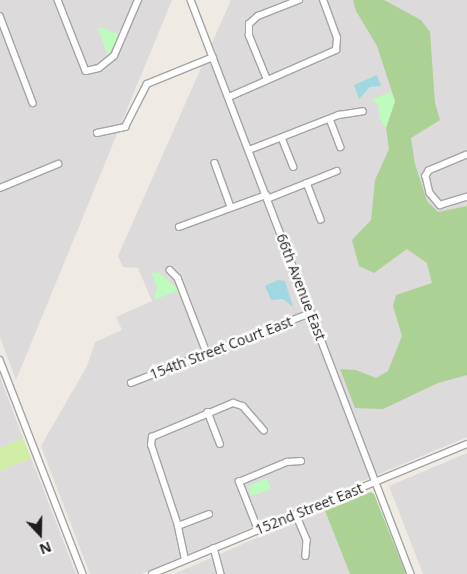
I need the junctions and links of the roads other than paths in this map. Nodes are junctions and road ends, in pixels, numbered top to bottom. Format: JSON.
{"nodes":[{"id":1,"x":58,"y":0,"type":"edge"},
{"id":2,"x":138,"y":0,"type":"edge"},
{"id":3,"x":191,"y":0,"type":"edge"},
{"id":4,"x":299,"y":0,"type":"edge"},
{"id":5,"x":323,"y":0,"type":"edge"},
{"id":6,"x":0,"y":16,"type":"edge"},
{"id":7,"x":213,"y":57,"type":"junction"},
{"id":8,"x":267,"y":80,"type":"junction"},
{"id":9,"x":229,"y":98,"type":"junction"},
{"id":10,"x":33,"y":103,"type":"dead end"},
{"id":11,"x":363,"y":111,"type":"dead end"},
{"id":12,"x":330,"y":119,"type":"junction"},
{"id":13,"x":97,"y":133,"type":"dead end"},
{"id":14,"x":282,"y":138,"type":"junction"},
{"id":15,"x":341,"y":148,"type":"dead end"},
{"id":16,"x":249,"y":150,"type":"junction"},
{"id":17,"x":467,"y":155,"type":"edge"},
{"id":18,"x":214,"y":163,"type":"dead end"},
{"id":19,"x":58,"y":164,"type":"dead end"},
{"id":20,"x":294,"y":167,"type":"dead end"},
{"id":21,"x":337,"y":171,"type":"dead end"},
{"id":22,"x":307,"y":183,"type":"junction"},
{"id":23,"x":0,"y":188,"type":"edge"},
{"id":24,"x":267,"y":197,"type":"junction"},
{"id":25,"x":467,"y":197,"type":"edge"},
{"id":26,"x":231,"y":207,"type":"junction"},
{"id":27,"x":321,"y":218,"type":"dead end"},
{"id":28,"x":179,"y":227,"type":"dead end"},
{"id":29,"x":170,"y":270,"type":"dead end"},
{"id":30,"x":311,"y":313,"type":"junction"},
{"id":31,"x":207,"y":353,"type":"junction"},
{"id":32,"x":0,"y":360,"type":"edge"},
{"id":33,"x":2,"y":370,"type":"edge"},
{"id":34,"x":131,"y":383,"type":"dead end"},
{"id":35,"x":208,"y":412,"type":"junction"},
{"id":36,"x":264,"y":430,"type":"dead end"},
{"id":37,"x":220,"y":444,"type":"dead end"},
{"id":38,"x":467,"y":444,"type":"edge"},
{"id":39,"x":301,"y":461,"type":"dead end"},
{"id":40,"x":376,"y":482,"type":"junction"},
{"id":41,"x":209,"y":514,"type":"dead end"},
{"id":42,"x":296,"y":514,"type":"junction"},
{"id":43,"x":178,"y":526,"type":"junction"},
{"id":44,"x":258,"y":530,"type":"junction"},
{"id":45,"x":214,"y":548,"type":"junction"},
{"id":46,"x":306,"y":556,"type":"dead end"},
{"id":47,"x":184,"y":560,"type":"junction"},
{"id":48,"x":83,"y":574,"type":"edge"},
{"id":49,"x":152,"y":574,"type":"edge"},
{"id":50,"x":221,"y":574,"type":"edge"},
{"id":51,"x":411,"y":574,"type":"edge"}],
"edges":[{"from":1,"to":2,"type":"street"},
{"from":3,"to":7,"type":"street","name":"66th Avenue East"},
{"from":4,"to":8,"type":"street"},
{"from":5,"to":8,"type":"street"},
{"from":6,"to":10,"type":"street"},
{"from":7,"to":9,"type":"street","name":"66th Avenue East"},
{"from":7,"to":13,"type":"street"},
{"from":8,"to":9,"type":"street"},
{"from":9,"to":16,"type":"street","name":"66th Avenue East"},
{"from":11,"to":12,"type":"street"},
{"from":12,"to":14,"type":"street"},
{"from":12,"to":15,"type":"street"},
{"from":14,"to":16,"type":"street"},
{"from":14,"to":20,"type":"street"},
{"from":16,"to":24,"type":"street","name":"66th Avenue East"},
{"from":17,"to":25,"type":"street"},
{"from":18,"to":26,"type":"street"},
{"from":19,"to":23,"type":"street"},
{"from":21,"to":22,"type":"street"},
{"from":22,"to":24,"type":"street"},
{"from":22,"to":27,"type":"street"},
{"from":24,"to":26,"type":"street"},
{"from":24,"to":30,"type":"street","name":"66th Avenue East"},
{"from":26,"to":28,"type":"street"},
{"from":29,"to":31,"type":"street"},
{"from":30,"to":31,"type":"street","name":"154th Street Court East"},
{"from":30,"to":40,"type":"street","name":"66th Avenue East"},
{"from":31,"to":34,"type":"street","name":"154th Street Court East"},
{"from":32,"to":33,"type":"street"},
{"from":33,"to":48,"type":"street"},
{"from":35,"to":36,"type":"street"},
{"from":35,"to":37,"type":"street"},
{"from":35,"to":43,"type":"street"},
{"from":38,"to":40,"type":"street","name":"152nd Street East"},
{"from":39,"to":44,"type":"street"},
{"from":40,"to":42,"type":"street","name":"152nd Street East"},
{"from":40,"to":51,"type":"street","name":"66th Avenue East"},
{"from":41,"to":43,"type":"street"},
{"from":42,"to":44,"type":"street","name":"152nd Street East"},
{"from":42,"to":46,"type":"street"},
{"from":43,"to":47,"type":"street"},
{"from":44,"to":45,"type":"street","name":"152nd Street East"},
{"from":45,"to":47,"type":"street","name":"152nd Street East"},
{"from":45,"to":50,"type":"street"},
{"from":47,"to":49,"type":"street","name":"152nd Street East"}]}
